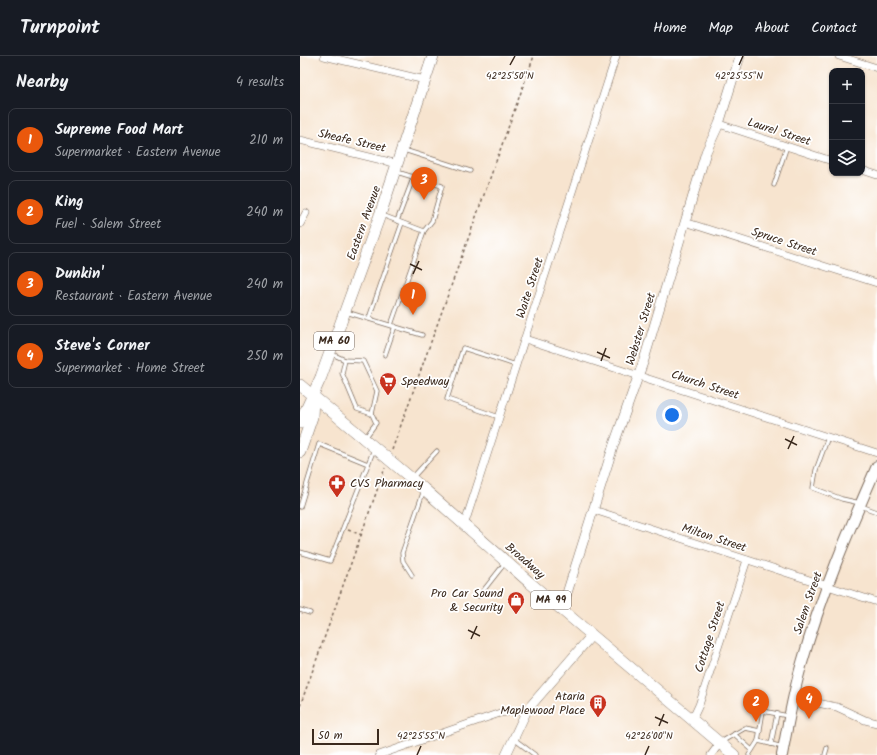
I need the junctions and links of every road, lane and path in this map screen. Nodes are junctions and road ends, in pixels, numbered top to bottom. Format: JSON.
{"nodes":[{"id":1,"x":324,"y":56,"type":"edge"},
{"id":2,"x":433,"y":56,"type":"edge"},
{"id":3,"x":534,"y":56,"type":"edge"},
{"id":4,"x":616,"y":56,"type":"edge"},
{"id":5,"x":740,"y":56,"type":"edge"},
{"id":6,"x":840,"y":56,"type":"edge"},
{"id":7,"x":877,"y":68,"type":"edge"},
{"id":8,"x":425,"y":80,"type":"junction"},
{"id":9,"x":719,"y":124,"type":"junction"},
{"id":10,"x":300,"y":140,"type":"edge"},
{"id":11,"x":787,"y":146,"type":"junction"},
{"id":12,"x":403,"y":150,"type":"junction"},
{"id":13,"x":829,"y":160,"type":"edge"},
{"id":14,"x":397,"y":168,"type":"junction"},
{"id":15,"x":470,"y":171,"type":"dead end"},
{"id":16,"x":865,"y":171,"type":"edge"},
{"id":17,"x":877,"y":175,"type":"edge"},
{"id":18,"x":414,"y":176,"type":"junction"},
{"id":19,"x":774,"y":185,"type":"dead end"},
{"id":20,"x":306,"y":214,"type":"dead end"},
{"id":21,"x":380,"y":215,"type":"junction"},
{"id":22,"x":397,"y":221,"type":"junction"},
{"id":23,"x":685,"y":222,"type":"junction"},
{"id":24,"x":402,"y":223,"type":"junction"},
{"id":25,"x":300,"y":224,"type":"edge"},
{"id":26,"x":424,"y":231,"type":"junction"},
{"id":27,"x":877,"y":283,"type":"edge"},
{"id":28,"x":345,"y":311,"type":"junction"},
{"id":29,"x":369,"y":318,"type":"junction"},
{"id":30,"x":393,"y":325,"type":"junction"},
{"id":31,"x":422,"y":335,"type":"dead end"},
{"id":32,"x":525,"y":339,"type":"junction"},
{"id":33,"x":330,"y":354,"type":"junction"},
{"id":34,"x":385,"y":355,"type":"dead end"},
{"id":35,"x":345,"y":360,"type":"junction"},
{"id":36,"x":517,"y":365,"type":"junction"},
{"id":37,"x":639,"y":375,"type":"junction"},
{"id":38,"x":300,"y":384,"type":"edge"},
{"id":39,"x":313,"y":396,"type":"junction"},
{"id":40,"x":372,"y":414,"type":"junction"},
{"id":41,"x":499,"y":416,"type":"junction"},
{"id":42,"x":300,"y":423,"type":"edge"},
{"id":43,"x":828,"y":437,"type":"junction"},
{"id":44,"x":364,"y":439,"type":"junction"},
{"id":45,"x":374,"y":448,"type":"junction"},
{"id":46,"x":437,"y":451,"type":"dead end"},
{"id":47,"x":300,"y":452,"type":"edge"},
{"id":48,"x":877,"y":453,"type":"edge"},
{"id":49,"x":389,"y":459,"type":"junction"},
{"id":50,"x":368,"y":464,"type":"junction"},
{"id":51,"x":877,"y":466,"type":"edge"},
{"id":52,"x":411,"y":478,"type":"junction"},
{"id":53,"x":424,"y":489,"type":"junction"},
{"id":54,"x":860,"y":504,"type":"junction"},
{"id":55,"x":300,"y":507,"type":"edge"},
{"id":56,"x":594,"y":510,"type":"junction"},
{"id":57,"x":877,"y":512,"type":"edge"},
{"id":58,"x":464,"y":526,"type":"junction"},
{"id":59,"x":343,"y":528,"type":"junction"},
{"id":60,"x":362,"y":535,"type":"junction"},
{"id":61,"x":300,"y":552,"type":"edge"},
{"id":62,"x":747,"y":560,"type":"junction"},
{"id":63,"x":506,"y":562,"type":"junction"},
{"id":64,"x":412,"y":575,"type":"dead end"},
{"id":65,"x":827,"y":586,"type":"junction"},
{"id":66,"x":479,"y":596,"type":"dead end"},
{"id":67,"x":877,"y":602,"type":"edge"},
{"id":68,"x":562,"y":609,"type":"junction"},
{"id":69,"x":300,"y":610,"type":"edge"},
{"id":70,"x":310,"y":612,"type":"dead end"},
{"id":71,"x":592,"y":635,"type":"junction"},
{"id":72,"x":793,"y":698,"type":"junction"},
{"id":73,"x":300,"y":706,"type":"edge"},
{"id":74,"x":527,"y":710,"type":"junction"},
{"id":75,"x":777,"y":714,"type":"junction"},
{"id":76,"x":789,"y":716,"type":"junction"},
{"id":77,"x":692,"y":720,"type":"junction"},
{"id":78,"x":877,"y":723,"type":"edge"},
{"id":79,"x":760,"y":731,"type":"junction"},
{"id":80,"x":734,"y":734,"type":"junction"},
{"id":81,"x":514,"y":739,"type":"junction"},
{"id":82,"x":758,"y":742,"type":"junction"},
{"id":83,"x":720,"y":743,"type":"junction"},
{"id":84,"x":771,"y":744,"type":"junction"},
{"id":85,"x":827,"y":748,"type":"dead end"},
{"id":86,"x":752,"y":750,"type":"junction"},
{"id":87,"x":782,"y":751,"type":"edge"},
{"id":88,"x":379,"y":755,"type":"edge"},
{"id":89,"x":506,"y":755,"type":"edge"},
{"id":90,"x":535,"y":755,"type":"edge"},
{"id":91,"x":711,"y":755,"type":"edge"},
{"id":92,"x":734,"y":755,"type":"edge"},
{"id":93,"x":748,"y":755,"type":"edge"},
{"id":94,"x":825,"y":755,"type":"edge"}],
"edges":[{"from":1,"to":8,"type":"street"},
{"from":2,"to":8,"type":"main road","name":"Eastern Avenue","number":"MA 60"},
{"from":3,"to":49,"type":"path"},
{"from":4,"to":32,"type":"street","name":"Waite Street"},
{"from":5,"to":9,"type":"street","name":"Webster Street"},
{"from":6,"to":7,"type":"street"},
{"from":8,"to":12,"type":"main road","name":"Eastern Avenue","number":"MA 60"},
{"from":9,"to":11,"type":"street","name":"Laurel Street"},
{"from":9,"to":23,"type":"street","name":"Webster Street"},
{"from":10,"to":14,"type":"street","name":"Sheafe Street"},
{"from":11,"to":13,"type":"street","name":"Laurel Street"},
{"from":11,"to":19,"type":"lane"},
{"from":12,"to":14,"type":"main road","name":"Eastern Avenue","number":"MA 60"},
{"from":12,"to":15,"type":"lane"},
{"from":14,"to":18,"type":"lane"},
{"from":14,"to":21,"type":"main road","name":"Eastern Avenue","number":"MA 60"},
{"from":16,"to":17,"type":"street"},
{"from":18,"to":22,"type":"lane"},
{"from":18,"to":26,"type":"lane"},
{"from":20,"to":25,"type":"street"},
{"from":21,"to":22,"type":"lane"},
{"from":21,"to":28,"type":"main road","name":"Eastern Avenue","number":"MA 60"},
{"from":22,"to":24,"type":"lane"},
{"from":23,"to":27,"type":"street","name":"Spruce Street"},
{"from":23,"to":37,"type":"street","name":"Webster Street"},
{"from":24,"to":26,"type":"lane"},
{"from":24,"to":29,"type":"lane"},
{"from":26,"to":30,"type":"lane"},
{"from":28,"to":29,"type":"lane"},
{"from":28,"to":33,"type":"main road","name":"Eastern Avenue","number":"MA 60"},
{"from":29,"to":30,"type":"lane"},
{"from":30,"to":31,"type":"lane"},
{"from":30,"to":34,"type":"lane"},
{"from":32,"to":36,"type":"street","name":"Waite Street"},
{"from":32,"to":37,"type":"street","name":"Church Street"},
{"from":33,"to":35,"type":"lane"},
{"from":33,"to":39,"type":"main road","name":"Eastern Avenue","number":"MA 60"},
{"from":35,"to":40,"type":"lane"},
{"from":35,"to":40,"type":"lane"},
{"from":36,"to":41,"type":"street","name":"Waite Street"},
{"from":36,"to":41,"type":"lane"},
{"from":37,"to":43,"type":"street","name":"Church Street"},
{"from":37,"to":56,"type":"street","name":"Webster Street"},
{"from":38,"to":39,"type":"main road","name":"Broadway","number":"MA 99"},
{"from":39,"to":42,"type":"main road","name":"Eastern Avenue","number":"MA 60"},
{"from":39,"to":44,"type":"main road","name":"Broadway","number":"MA 99"},
{"from":39,"to":47,"type":"main road","name":"Eastern Avenue","number":"MA 60"},
{"from":40,"to":44,"type":"lane"},
{"from":41,"to":58,"type":"street","name":"Waite Street"},
{"from":43,"to":48,"type":"street","name":"Church Street"},
{"from":43,"to":54,"type":"lane"},
{"from":44,"to":45,"type":"main road","name":"Broadway","number":"MA 99"},
{"from":45,"to":49,"type":"main road","name":"Broadway","number":"MA 99"},
{"from":45,"to":50,"type":"lane"},
{"from":46,"to":52,"type":"lane"},
{"from":49,"to":52,"type":"main road","name":"Broadway","number":"MA 99"},
{"from":49,"to":60,"type":"path"},
{"from":50,"to":55,"type":"lane"},
{"from":50,"to":59,"type":"lane"},
{"from":51,"to":54,"type":"main road","name":"Salem Street"},
{"from":52,"to":53,"type":"main road","name":"Broadway","number":"MA 99"},
{"from":53,"to":58,"type":"main road","name":"Broadway","number":"MA 99"},
{"from":53,"to":64,"type":"lane"},
{"from":54,"to":57,"type":"lane"},
{"from":54,"to":65,"type":"main road","name":"Salem Street"},
{"from":56,"to":62,"type":"street","name":"Milton Street"},
{"from":56,"to":68,"type":"street","name":"Webster Street"},
{"from":58,"to":63,"type":"main road","name":"Broadway","number":"MA 99"},
{"from":59,"to":60,"type":"path"},
{"from":59,"to":61,"type":"lane"},
{"from":60,"to":73,"type":"path"},
{"from":62,"to":65,"type":"street","name":"Milton Street"},
{"from":62,"to":77,"type":"street","name":"Cottage Street"},
{"from":63,"to":66,"type":"lane"},
{"from":63,"to":68,"type":"main road","name":"Broadway","number":"MA 99"},
{"from":65,"to":67,"type":"street","name":"Milton Street"},
{"from":65,"to":72,"type":"main road","name":"Salem Street"},
{"from":68,"to":71,"type":"main road","name":"Broadway","number":"MA 99"},
{"from":69,"to":70,"type":"lane"},
{"from":71,"to":74,"type":"street"},
{"from":71,"to":77,"type":"main road","name":"Broadway","number":"MA 99"},
{"from":72,"to":76,"type":"main road","name":"Salem Street"},
{"from":72,"to":78,"type":"street"},
{"from":74,"to":81,"type":"street"},
{"from":74,"to":88,"type":"street"},
{"from":75,"to":76,"type":"lane"},
{"from":75,"to":79,"type":"lane"},
{"from":75,"to":84,"type":"lane"},
{"from":76,"to":87,"type":"main road","name":"Salem Street"},
{"from":77,"to":83,"type":"main road","name":"Broadway","number":"MA 99"},
{"from":79,"to":80,"type":"lane"},
{"from":79,"to":82,"type":"lane"},
{"from":80,"to":83,"type":"lane"},
{"from":80,"to":86,"type":"lane"},
{"from":81,"to":89,"type":"street"},
{"from":81,"to":90,"type":"lane"},
{"from":82,"to":84,"type":"lane"},
{"from":82,"to":86,"type":"lane"},
{"from":83,"to":91,"type":"street"},
{"from":83,"to":92,"type":"main road","name":"Broadway","number":"MA 99"},
{"from":84,"to":87,"type":"lane"},
{"from":85,"to":94,"type":"lane"},
{"from":86,"to":93,"type":"lane"}]}
